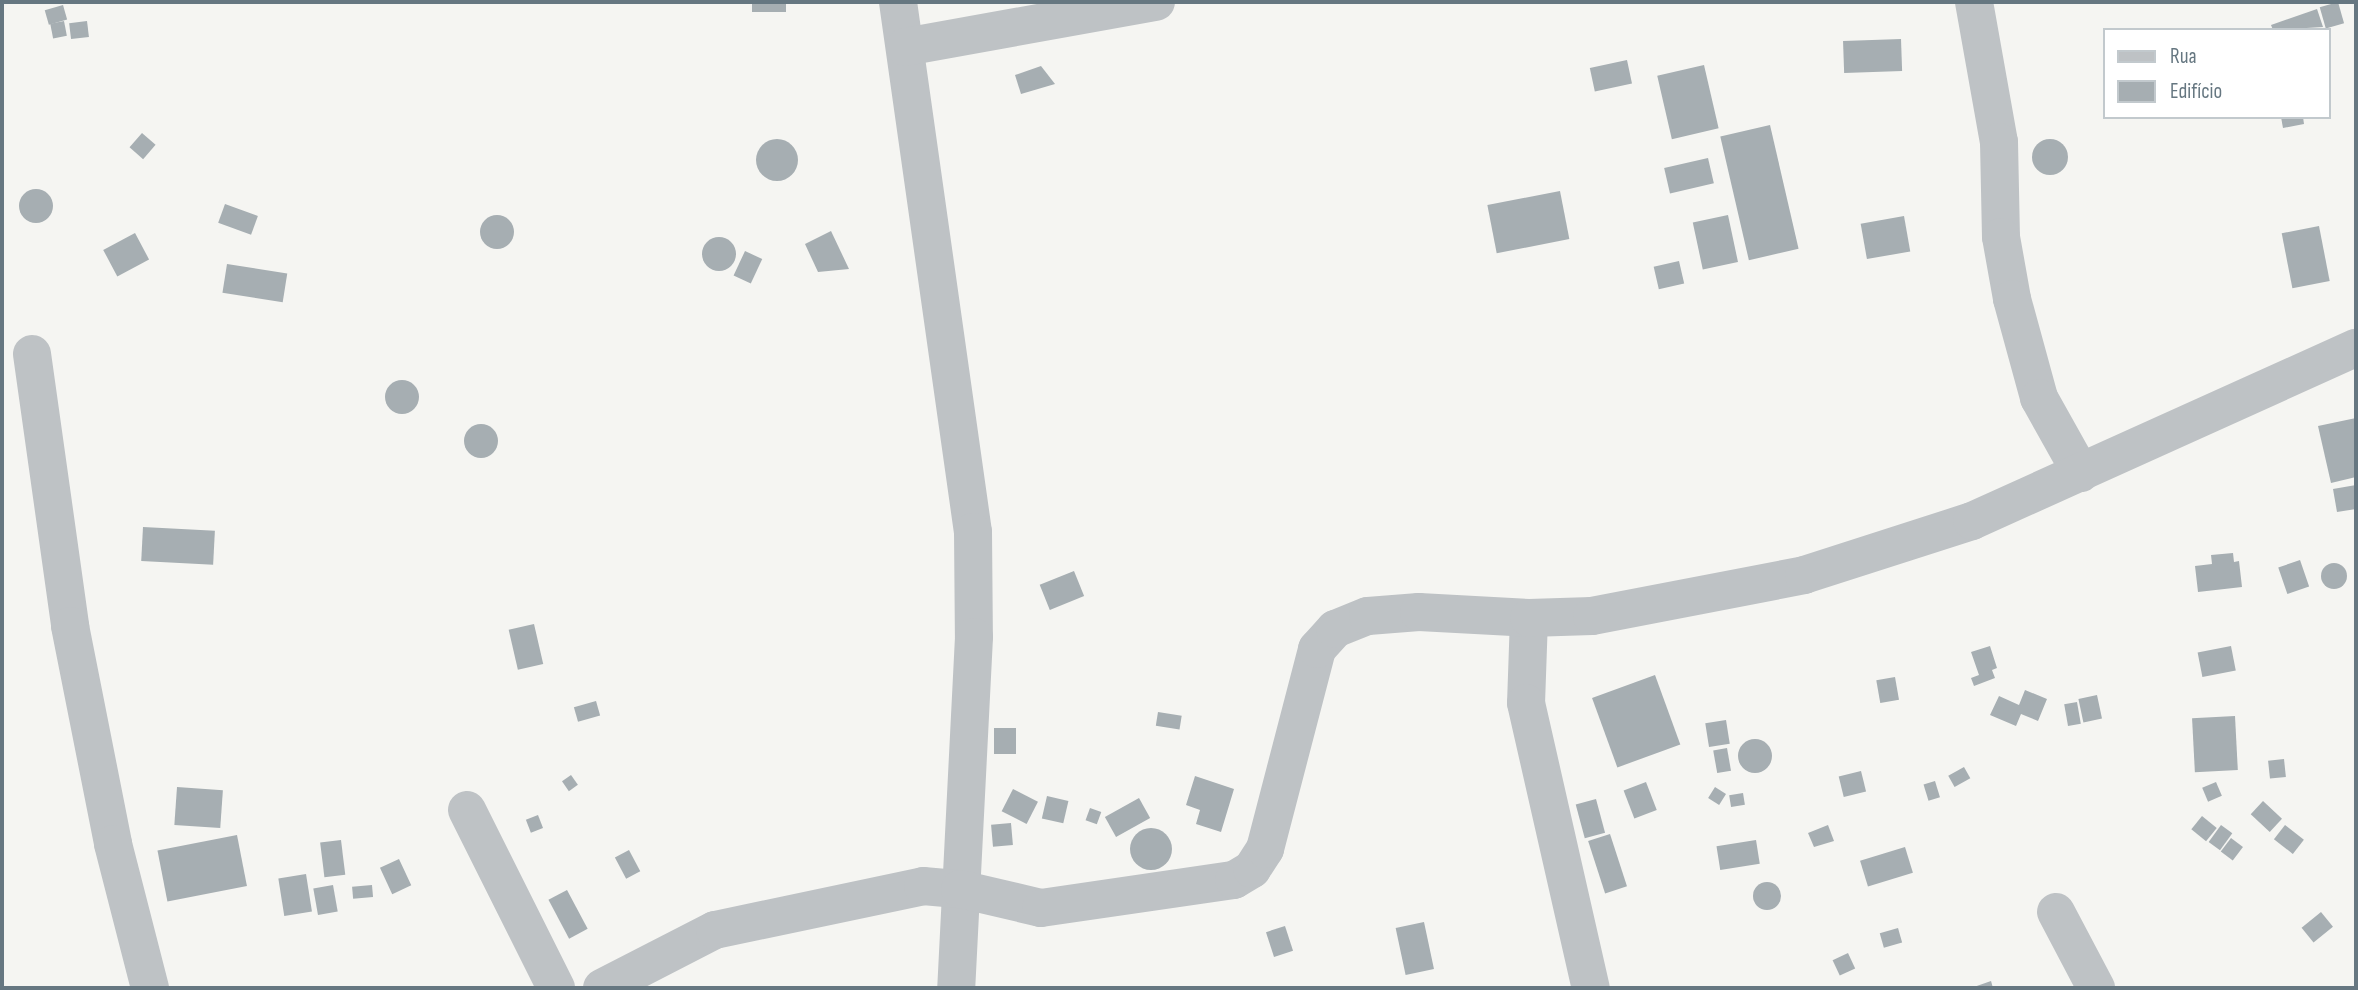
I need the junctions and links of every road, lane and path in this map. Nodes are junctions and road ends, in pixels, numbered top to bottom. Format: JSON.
{"nodes":[{"id":1,"x":898,"y":2,"type":"edge"},
{"id":2,"x":1156,"y":2,"type":"edge"},
{"id":3,"x":1974,"y":2,"type":"edge"},
{"id":4,"x":905,"y":47,"type":"junction"},
{"id":5,"x":2356,"y":348,"type":"edge"},
{"id":6,"x":32,"y":354,"type":"dead end"},
{"id":7,"x":2081,"y":472,"type":"junction"},
{"id":8,"x":1529,"y":618,"type":"junction"},
{"id":9,"x":467,"y":810,"type":"dead end"},
{"id":10,"x":960,"y":889,"type":"junction"},
{"id":11,"x":2056,"y":912,"type":"dead end"},
{"id":12,"x":149,"y":988,"type":"edge"},
{"id":13,"x":556,"y":988,"type":"edge"},
{"id":14,"x":602,"y":988,"type":"edge"},
{"id":15,"x":956,"y":988,"type":"edge"},
{"id":16,"x":1591,"y":988,"type":"edge"},
{"id":17,"x":2096,"y":988,"type":"edge"}],
"edges":[{"from":1,"to":4,"type":"street"},
{"from":2,"to":4,"type":"street"},
{"from":3,"to":7,"type":"street"},
{"from":4,"to":10,"type":"street"},
{"from":5,"to":7,"type":"street"},
{"from":6,"to":12,"type":"street"},
{"from":7,"to":8,"type":"street"},
{"from":8,"to":10,"type":"street"},
{"from":8,"to":16,"type":"street"},
{"from":9,"to":13,"type":"street"},
{"from":10,"to":14,"type":"street"},
{"from":10,"to":15,"type":"street"},
{"from":11,"to":17,"type":"street"}]}
